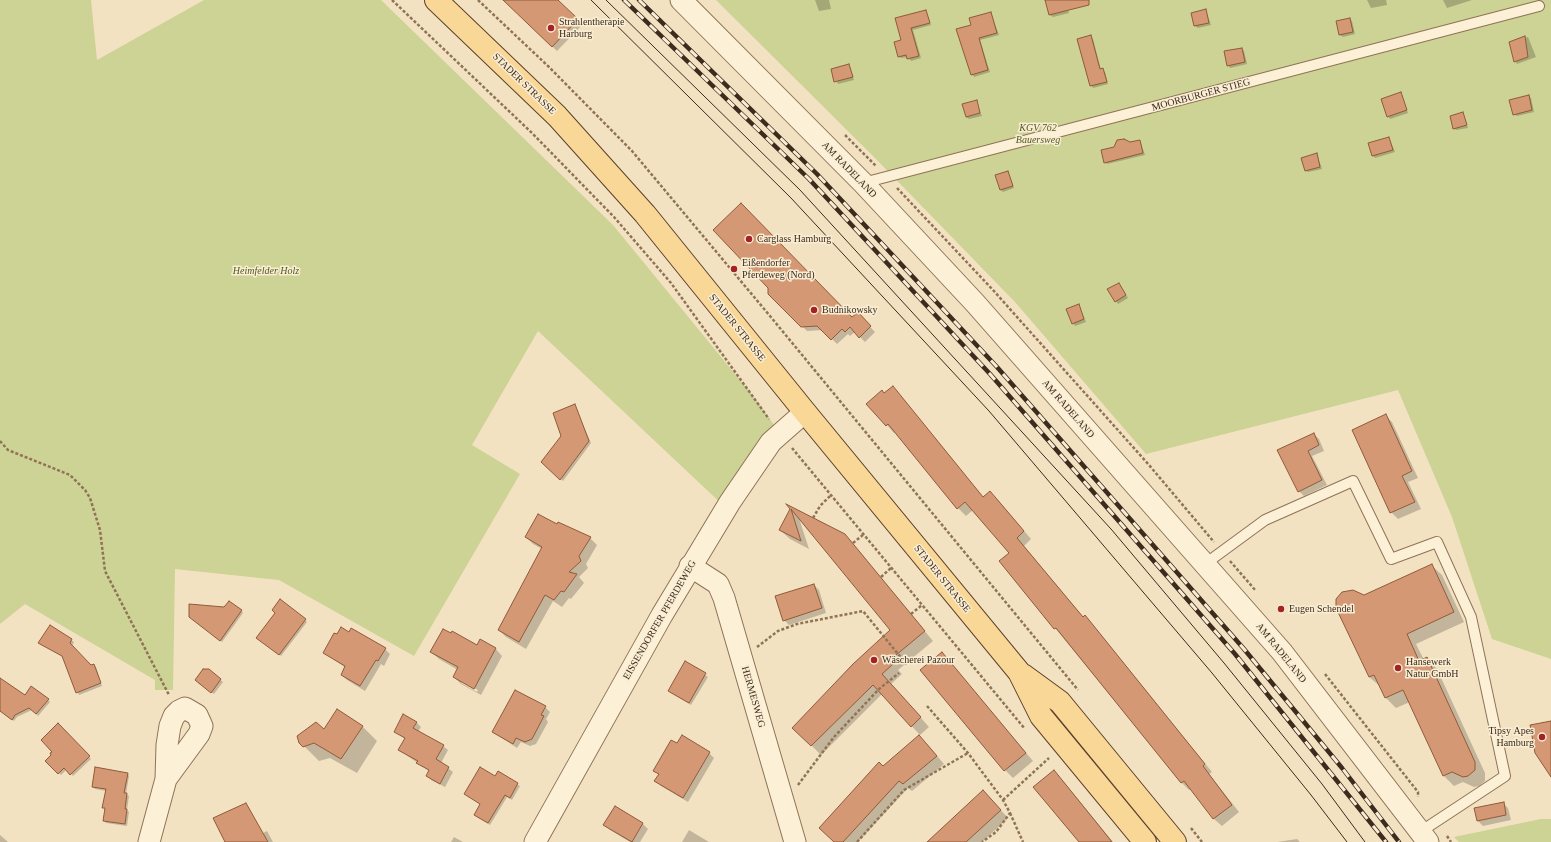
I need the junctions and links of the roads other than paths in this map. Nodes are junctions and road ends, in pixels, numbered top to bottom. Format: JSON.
{"nodes":[{"id":1,"x":436,"y":0,"type":"edge"},
{"id":2,"x":681,"y":0,"type":"edge"},
{"id":3,"x":1539,"y":6,"type":"dead end"},
{"id":4,"x":863,"y":184,"type":"junction"},
{"id":5,"x":805,"y":412,"type":"junction"},
{"id":6,"x":1205,"y":564,"type":"junction"},
{"id":7,"x":690,"y":566,"type":"junction"},
{"id":8,"x":1019,"y":672,"type":"junction"},
{"id":9,"x":166,"y":779,"type":"junction"},
{"id":10,"x":1424,"y":837,"type":"edge"},
{"id":11,"x":149,"y":842,"type":"edge"},
{"id":12,"x":535,"y":842,"type":"edge"},
{"id":13,"x":795,"y":842,"type":"edge"},
{"id":14,"x":1145,"y":842,"type":"edge"},
{"id":15,"x":1175,"y":842,"type":"edge"}],
"edges":[{"from":1,"to":5,"type":"main road","name":"STADER STRASSE"},
{"from":2,"to":4,"type":"street","name":"AM RADELAND"},
{"from":3,"to":4,"type":"lane","name":"MOORBURGER STIEG"},
{"from":4,"to":6,"type":"street","name":"AM RADELAND"},
{"from":5,"to":7,"type":"street","name":"EISSENDORFER PFERDEWEG"},
{"from":5,"to":8,"type":"main road","name":"STADER STRASSE"},
{"from":6,"to":10,"type":"street","name":"AM RADELAND"},
{"from":6,"to":10,"type":"lane"},
{"from":7,"to":12,"type":"street","name":"EISSENDORFER PFERDEWEG"},
{"from":7,"to":13,"type":"street","name":"HERMESWEG"},
{"from":8,"to":14,"type":"main road","name":"STADER STRASSE"},
{"from":8,"to":15,"type":"main road","name":"STADER STRASSE"},
{"from":9,"to":9,"type":"street"},
{"from":9,"to":11,"type":"street"}]}
